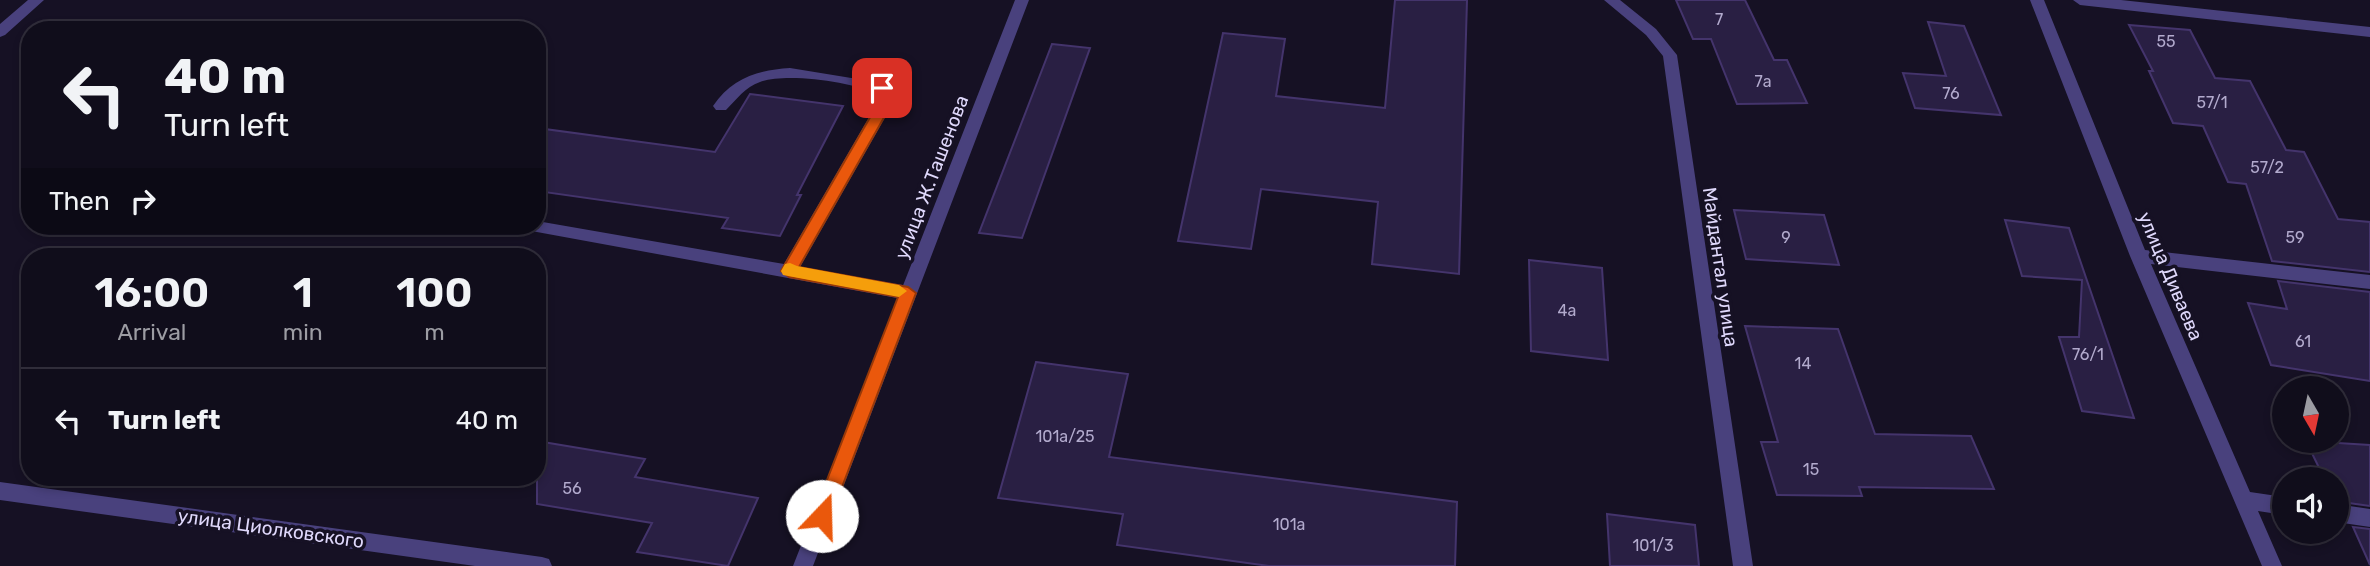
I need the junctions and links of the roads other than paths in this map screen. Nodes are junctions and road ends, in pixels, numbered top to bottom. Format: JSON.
{"nodes":[{"id":1,"x":37,"y":0,"type":"edge"},
{"id":2,"x":1022,"y":0,"type":"edge"},
{"id":3,"x":1611,"y":0,"type":"edge"},
{"id":4,"x":2037,"y":0,"type":"edge"},
{"id":5,"x":2080,"y":0,"type":"edge"},
{"id":6,"x":0,"y":32,"type":"edge"},
{"id":7,"x":2370,"y":32,"type":"edge"},
{"id":8,"x":721,"y":106,"type":"dead end"},
{"id":9,"x":546,"y":228,"type":"edge"},
{"id":10,"x":2139,"y":256,"type":"junction"},
{"id":11,"x":789,"y":271,"type":"junction"},
{"id":12,"x":2370,"y":282,"type":"edge"},
{"id":13,"x":908,"y":293,"type":"junction"},
{"id":14,"x":0,"y":491,"type":"edge"},
{"id":15,"x":2243,"y":500,"type":"junction"},
{"id":16,"x":2272,"y":504,"type":"edge"},
{"id":17,"x":2349,"y":515,"type":"edge"},
{"id":18,"x":2370,"y":518,"type":"edge"},
{"id":19,"x":542,"y":566,"type":"edge"},
{"id":20,"x":803,"y":566,"type":"edge"},
{"id":21,"x":1743,"y":566,"type":"edge"},
{"id":22,"x":2272,"y":566,"type":"edge"}],
"edges":[{"from":1,"to":6,"type":"street"},
{"from":2,"to":13,"type":"street","name":"улица Ж.Ташенова"},
{"from":3,"to":21,"type":"street","name":"Майдантал улица"},
{"from":4,"to":10,"type":"street","name":"улица Диваева"},
{"from":5,"to":7,"type":"street"},
{"from":8,"to":11,"type":"street"},
{"from":9,"to":11,"type":"street"},
{"from":10,"to":12,"type":"street"},
{"from":10,"to":15,"type":"street","name":"улица Диваева"},
{"from":11,"to":13,"type":"street"},
{"from":13,"to":20,"type":"street","name":"улица Ж.Ташенова"},
{"from":14,"to":19,"type":"street","name":"улица Циолковского"},
{"from":15,"to":16,"type":"street"},
{"from":15,"to":22,"type":"street","name":"улица Диваева"},
{"from":17,"to":18,"type":"street"}]}
